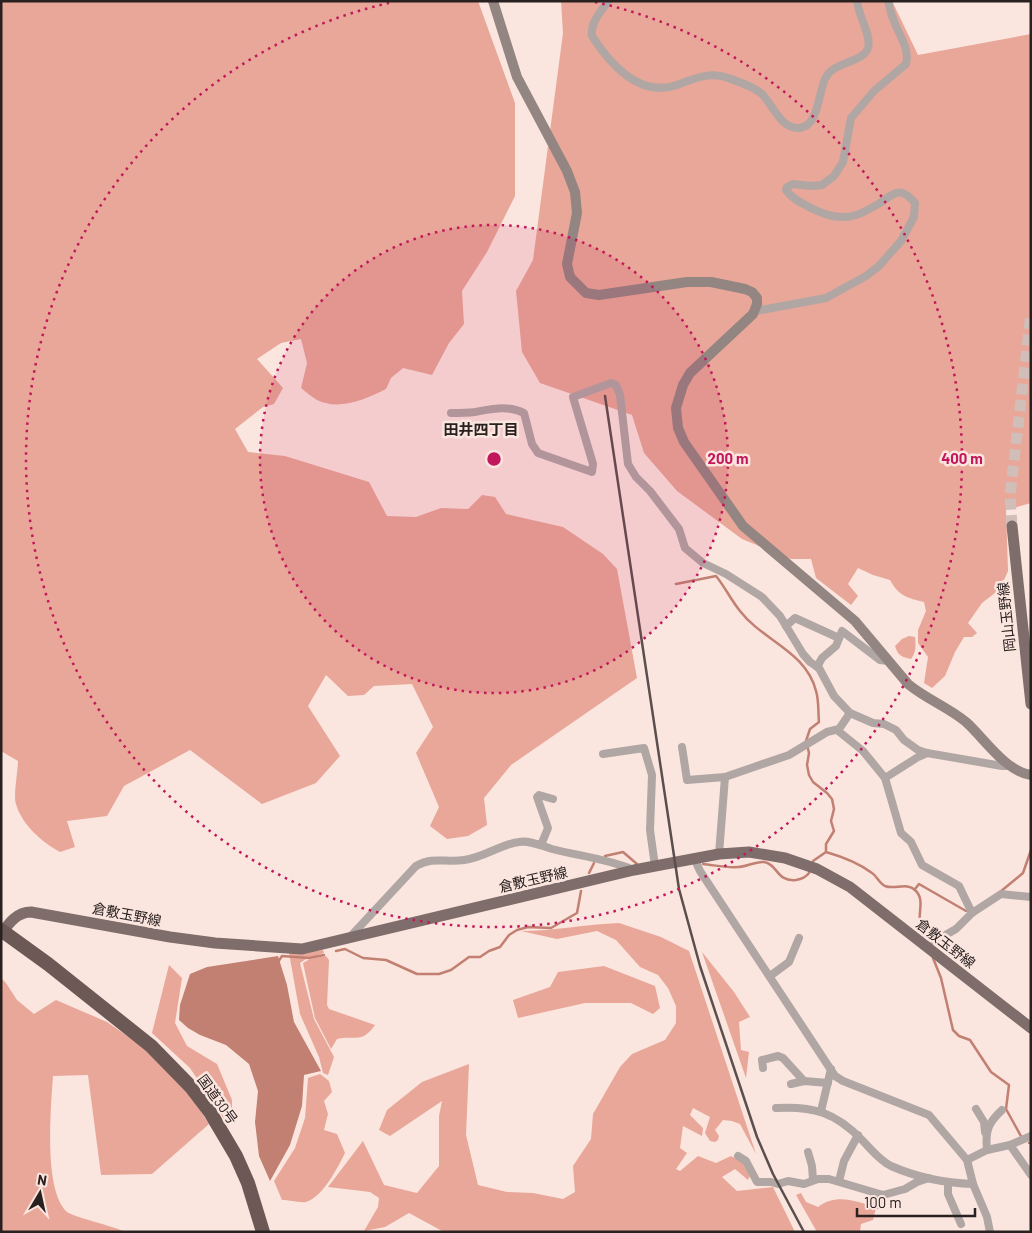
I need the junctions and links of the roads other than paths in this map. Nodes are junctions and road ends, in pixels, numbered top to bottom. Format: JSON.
{"nodes":[{"id":1,"x":493,"y":1,"type":"edge"},
{"id":2,"x":608,"y":1,"type":"edge"},
{"id":3,"x":857,"y":1,"type":"edge"},
{"id":4,"x":888,"y":1,"type":"edge"},
{"id":5,"x":756,"y":311,"type":"junction"},
{"id":6,"x":451,"y":413,"type":"dead end"},
{"id":7,"x":1012,"y":526,"type":"tunnel mouth"},
{"id":8,"x":786,"y":626,"type":"junction"},
{"id":9,"x":839,"y":638,"type":"junction"},
{"id":10,"x":888,"y":661,"type":"junction"},
{"id":11,"x":817,"y":667,"type":"junction"},
{"id":12,"x":1031,"y":704,"type":"edge"},
{"id":13,"x":850,"y":713,"type":"junction"},
{"id":14,"x":837,"y":730,"type":"junction"},
{"id":15,"x":682,"y":747,"type":"dead end"},
{"id":16,"x":927,"y":753,"type":"junction"},
{"id":17,"x":603,"y":754,"type":"dead end"},
{"id":18,"x":1011,"y":766,"type":"junction"},
{"id":19,"x":1031,"y":775,"type":"edge"},
{"id":20,"x":725,"y":776,"type":"junction"},
{"id":21,"x":885,"y":778,"type":"junction"},
{"id":22,"x":553,"y":799,"type":"dead end"},
{"id":23,"x":541,"y":845,"type":"junction"},
{"id":24,"x":719,"y":854,"type":"junction"},
{"id":25,"x":694,"y":858,"type":"junction"},
{"id":26,"x":656,"y":866,"type":"junction"},
{"id":27,"x":634,"y":870,"type":"junction"},
{"id":28,"x":1031,"y":897,"type":"edge"},
{"id":29,"x":972,"y":913,"type":"junction"},
{"id":30,"x":2,"y":934,"type":"edge"},
{"id":31,"x":349,"y":938,"type":"junction"},
{"id":32,"x":799,"y":938,"type":"dead end"},
{"id":33,"x":926,"y":946,"type":"junction"},
{"id":34,"x":770,"y":976,"type":"junction"},
{"id":35,"x":1031,"y":1028,"type":"edge"},
{"id":36,"x":763,"y":1068,"type":"dead end"},
{"id":37,"x":831,"y":1070,"type":"junction"},
{"id":38,"x":804,"y":1081,"type":"junction"},
{"id":39,"x":828,"y":1083,"type":"junction"},
{"id":40,"x":791,"y":1084,"type":"dead end"},
{"id":41,"x":776,"y":1108,"type":"dead end"},
{"id":42,"x":976,"y":1109,"type":"dead end"},
{"id":43,"x":1002,"y":1110,"type":"dead end"},
{"id":44,"x":822,"y":1111,"type":"junction"},
{"id":45,"x":858,"y":1135,"type":"junction"},
{"id":46,"x":1031,"y":1136,"type":"edge"},
{"id":47,"x":986,"y":1137,"type":"junction"},
{"id":48,"x":1010,"y":1146,"type":"junction"},
{"id":49,"x":988,"y":1150,"type":"junction"},
{"id":50,"x":808,"y":1152,"type":"dead end"},
{"id":51,"x":738,"y":1156,"type":"dead end"},
{"id":52,"x":968,"y":1160,"type":"junction"},
{"id":53,"x":1031,"y":1175,"type":"edge"},
{"id":54,"x":930,"y":1177,"type":"junction"},
{"id":55,"x":813,"y":1180,"type":"junction"},
{"id":56,"x":839,"y":1181,"type":"junction"},
{"id":57,"x":948,"y":1182,"type":"junction"},
{"id":58,"x":973,"y":1184,"type":"junction"},
{"id":59,"x":883,"y":1195,"type":"junction"},
{"id":60,"x":877,"y":1205,"type":"dead end"},
{"id":61,"x":961,"y":1224,"type":"dead end"},
{"id":62,"x":263,"y":1232,"type":"edge"},
{"id":63,"x":990,"y":1232,"type":"edge"}],
"edges":[{"from":1,"to":5,"type":"street"},
{"from":2,"to":3,"type":"street"},
{"from":4,"to":5,"type":"street"},
{"from":5,"to":10,"type":"street"},
{"from":6,"to":8,"type":"street"},
{"from":7,"to":12,"type":"main road","name":"岡山玉野線"},
{"from":8,"to":9,"type":"street"},
{"from":8,"to":11,"type":"street"},
{"from":9,"to":10,"type":"street"},
{"from":9,"to":11,"type":"street"},
{"from":10,"to":18,"type":"street"},
{"from":11,"to":13,"type":"street"},
{"from":13,"to":14,"type":"street"},
{"from":13,"to":16,"type":"street"},
{"from":14,"to":20,"type":"street"},
{"from":14,"to":21,"type":"street"},
{"from":15,"to":20,"type":"street"},
{"from":16,"to":18,"type":"street"},
{"from":16,"to":21,"type":"street"},
{"from":17,"to":26,"type":"street"},
{"from":18,"to":19,"type":"street"},
{"from":20,"to":24,"type":"street"},
{"from":21,"to":29,"type":"street"},
{"from":22,"to":23,"type":"street"},
{"from":23,"to":27,"type":"street"},
{"from":23,"to":31,"type":"street"},
{"from":24,"to":25,"type":"main road","name":"倉敷玉野線"},
{"from":24,"to":33,"type":"main road","name":"倉敷玉野線"},
{"from":25,"to":26,"type":"main road","name":"倉敷玉野線"},
{"from":25,"to":34,"type":"street"},
{"from":26,"to":27,"type":"main road","name":"倉敷玉野線"},
{"from":27,"to":31,"type":"main road","name":"倉敷玉野線"},
{"from":28,"to":29,"type":"street"},
{"from":29,"to":33,"type":"street"},
{"from":30,"to":31,"type":"main road","name":"倉敷玉野線"},
{"from":30,"to":62,"type":"highway","name":"国道30号"},
{"from":32,"to":34,"type":"street"},
{"from":33,"to":35,"type":"main road","name":"倉敷玉野線"},
{"from":34,"to":37,"type":"street"},
{"from":36,"to":38,"type":"street"},
{"from":37,"to":39,"type":"street"},
{"from":37,"to":52,"type":"street"},
{"from":38,"to":39,"type":"street"},
{"from":38,"to":40,"type":"street"},
{"from":39,"to":44,"type":"street"},
{"from":41,"to":44,"type":"street"},
{"from":42,"to":47,"type":"street"},
{"from":43,"to":47,"type":"street"},
{"from":44,"to":45,"type":"street"},
{"from":45,"to":54,"type":"street"},
{"from":45,"to":56,"type":"street"},
{"from":46,"to":48,"type":"street"},
{"from":47,"to":49,"type":"street"},
{"from":48,"to":49,"type":"street"},
{"from":48,"to":53,"type":"street"},
{"from":49,"to":52,"type":"street"},
{"from":50,"to":55,"type":"street"},
{"from":51,"to":55,"type":"street"},
{"from":52,"to":58,"type":"street"},
{"from":54,"to":57,"type":"street"},
{"from":54,"to":59,"type":"street"},
{"from":55,"to":56,"type":"street"},
{"from":56,"to":59,"type":"street"},
{"from":57,"to":58,"type":"street"},
{"from":57,"to":61,"type":"street"},
{"from":58,"to":63,"type":"street"},
{"from":59,"to":60,"type":"street"}]}
